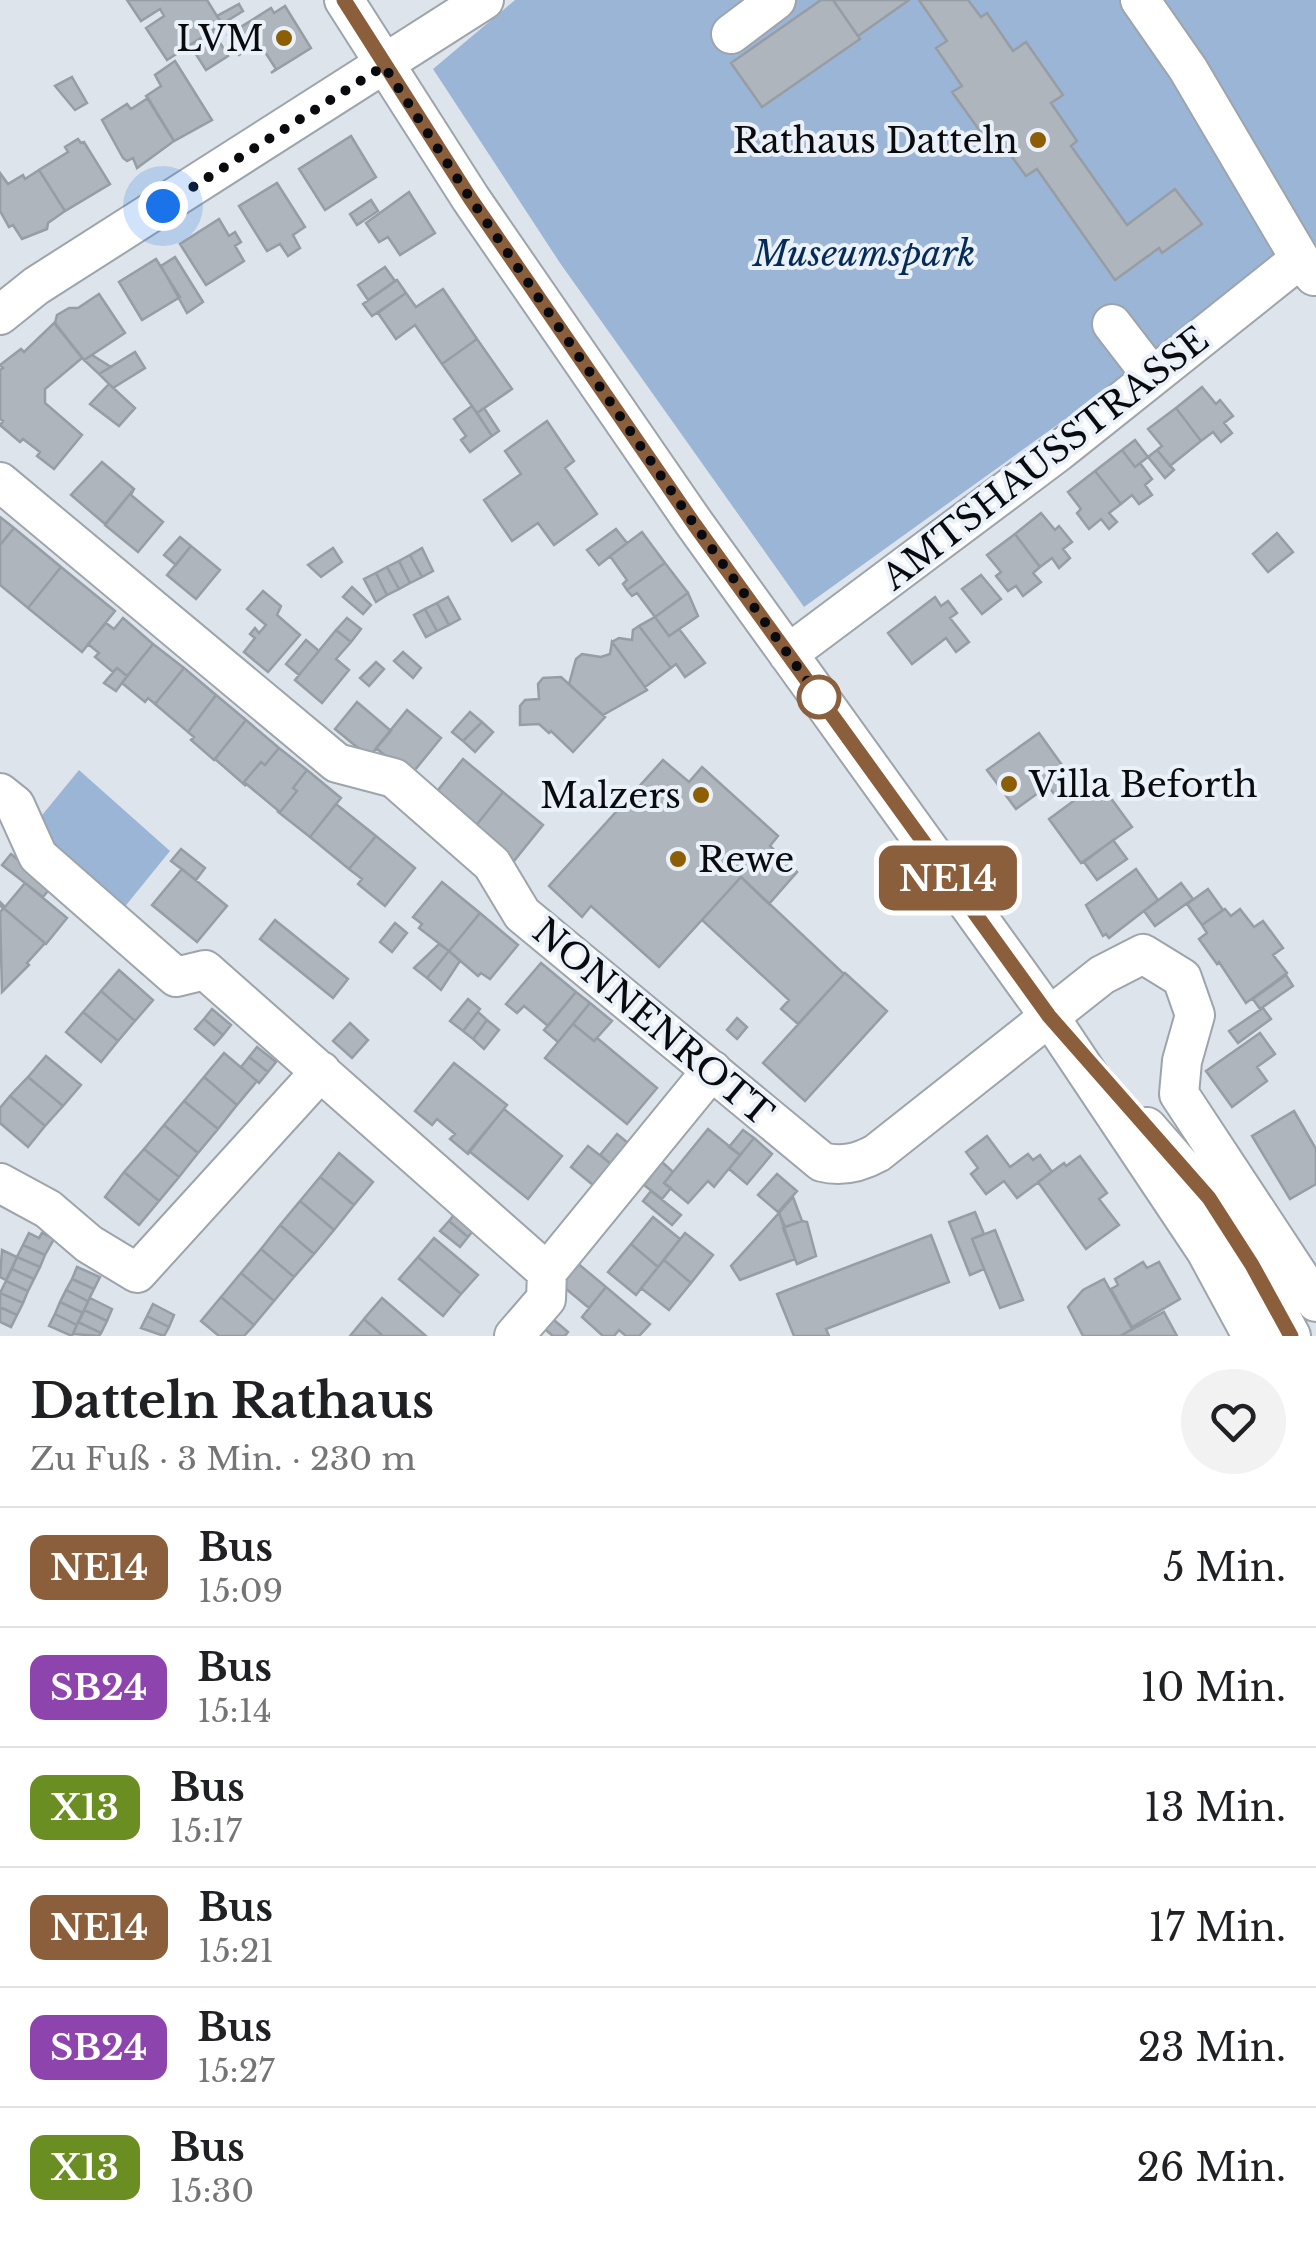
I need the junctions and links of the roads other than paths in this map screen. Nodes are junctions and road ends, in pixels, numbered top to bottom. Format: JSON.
{"nodes":[{"id":1,"x":344,"y":0,"type":"edge"},
{"id":2,"x":484,"y":0,"type":"edge"},
{"id":3,"x":776,"y":0,"type":"edge"},
{"id":4,"x":1140,"y":0,"type":"edge"},
{"id":5,"x":731,"y":34,"type":"dead end"},
{"id":6,"x":384,"y":66,"type":"junction"},
{"id":7,"x":1308,"y":269,"type":"edge"},
{"id":8,"x":0,"y":315,"type":"edge"},
{"id":9,"x":1112,"y":324,"type":"dead end"},
{"id":10,"x":1152,"y":376,"type":"junction"},
{"id":11,"x":0,"y":482,"type":"edge"},
{"id":12,"x":788,"y":654,"type":"junction"},
{"id":13,"x":0,"y":793,"type":"edge"},
{"id":14,"x":1049,"y":1016,"type":"junction"},
{"id":15,"x":712,"y":1070,"type":"junction"},
{"id":16,"x":322,"y":1071,"type":"junction"},
{"id":17,"x":0,"y":1183,"type":"edge"},
{"id":18,"x":547,"y":1272,"type":"junction"},
{"id":19,"x":1316,"y":1302,"type":"edge"},
{"id":20,"x":514,"y":1336,"type":"edge"},
{"id":21,"x":1252,"y":1336,"type":"edge"},
{"id":22,"x":1291,"y":1336,"type":"edge"}],
"edges":[{"from":1,"to":6,"type":"street"},
{"from":2,"to":6,"type":"street"},
{"from":3,"to":5,"type":"street"},
{"from":4,"to":7,"type":"street"},
{"from":6,"to":8,"type":"street"},
{"from":6,"to":12,"type":"street"},
{"from":7,"to":10,"type":"street","name":"AMTSHAUSSTRASSE"},
{"from":9,"to":10,"type":"street"},
{"from":10,"to":12,"type":"street","name":"AMTSHAUSSTRASSE"},
{"from":11,"to":15,"type":"street","name":"NONNENROTT"},
{"from":12,"to":14,"type":"street"},
{"from":13,"to":16,"type":"street"},
{"from":14,"to":15,"type":"street","name":"NONNENROTT"},
{"from":14,"to":19,"type":"street","name":"NONNENROTT"},
{"from":14,"to":21,"type":"street"},
{"from":14,"to":22,"type":"street"},
{"from":15,"to":18,"type":"street"},
{"from":16,"to":17,"type":"street"},
{"from":16,"to":18,"type":"street"},
{"from":18,"to":20,"type":"street"}]}
